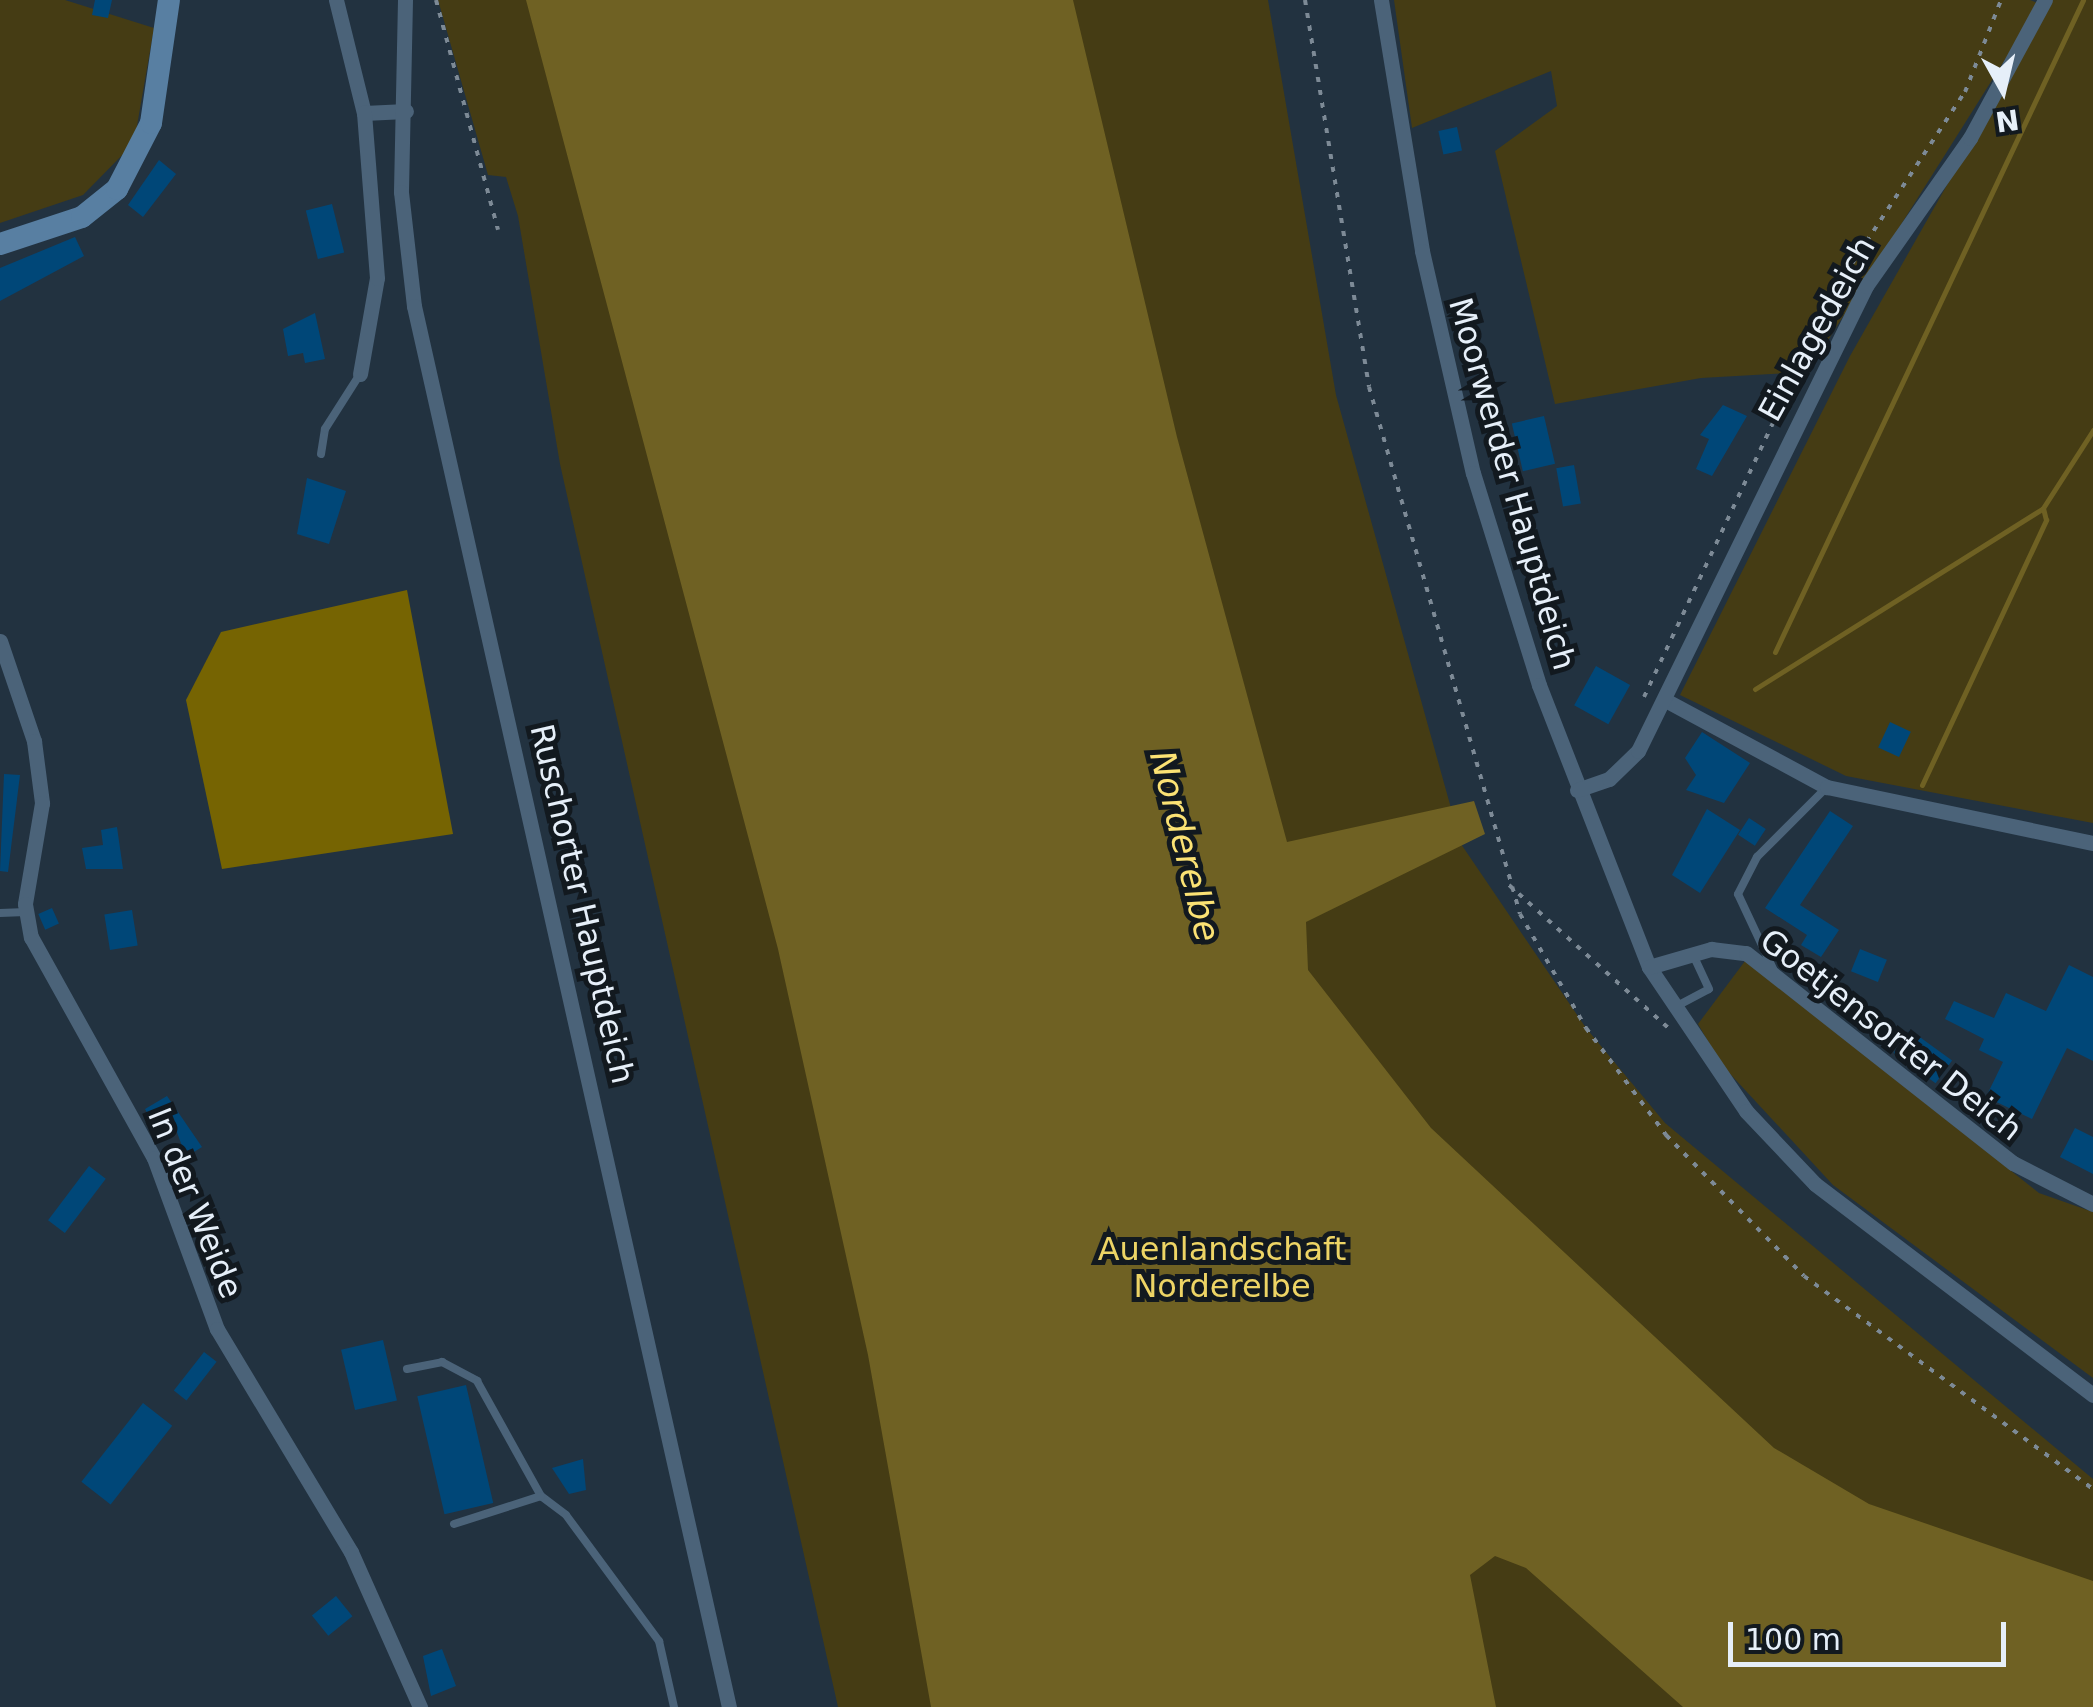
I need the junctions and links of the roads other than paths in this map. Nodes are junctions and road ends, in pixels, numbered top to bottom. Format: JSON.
{"nodes":[{"id":1,"x":169,"y":0,"type":"edge"},
{"id":2,"x":336,"y":0,"type":"edge"},
{"id":3,"x":405,"y":0,"type":"edge"},
{"id":4,"x":1381,"y":0,"type":"edge"},
{"id":5,"x":2045,"y":0,"type":"edge"},
{"id":6,"x":406,"y":111,"type":"junction"},
{"id":7,"x":364,"y":113,"type":"junction"},
{"id":8,"x":0,"y":244,"type":"edge"},
{"id":9,"x":360,"y":374,"type":"joint"},
{"id":10,"x":321,"y":454,"type":"dead end"},
{"id":11,"x":0,"y":641,"type":"edge"},
{"id":12,"x":6,"y":668,"type":"edge"},
{"id":13,"x":1667,"y":701,"type":"junction"},
{"id":14,"x":1826,"y":787,"type":"junction"},
{"id":15,"x":1577,"y":790,"type":"junction"},
{"id":16,"x":2093,"y":842,"type":"edge"},
{"id":17,"x":26,"y":912,"type":"junction"},
{"id":18,"x":0,"y":913,"type":"edge"},
{"id":19,"x":1692,"y":954,"type":"junction"},
{"id":20,"x":1648,"y":967,"type":"junction"},
{"id":21,"x":1776,"y":978,"type":"junction"},
{"id":22,"x":1670,"y":1008,"type":"junction"},
{"id":23,"x":2093,"y":1204,"type":"edge"},
{"id":24,"x":407,"y":1369,"type":"dead end"},
{"id":25,"x":2093,"y":1395,"type":"edge"},
{"id":26,"x":541,"y":1496,"type":"junction"},
{"id":27,"x":454,"y":1524,"type":"dead end"},
{"id":28,"x":420,"y":1707,"type":"edge"},
{"id":29,"x":674,"y":1707,"type":"edge"},
{"id":30,"x":729,"y":1707,"type":"edge"}],
"edges":[{"from":1,"to":8,"type":"street"},
{"from":2,"to":7,"type":"street"},
{"from":3,"to":6,"type":"street","name":"Ruschorter Hauptdeich"},
{"from":4,"to":15,"type":"street","name":"Moorwerder Hauptdeich"},
{"from":5,"to":13,"type":"street","name":"Einlagedeich"},
{"from":6,"to":7,"type":"street"},
{"from":6,"to":30,"type":"street","name":"Ruschorter Hauptdeich"},
{"from":7,"to":9,"type":"street"},
{"from":9,"to":10,"type":"lane"},
{"from":11,"to":12,"type":"street"},
{"from":12,"to":17,"type":"street"},
{"from":13,"to":14,"type":"street"},
{"from":13,"to":15,"type":"street","name":"Einlagedeich"},
{"from":14,"to":16,"type":"street"},
{"from":14,"to":21,"type":"lane"},
{"from":15,"to":20,"type":"street","name":"Moorwerder Hauptdeich"},
{"from":17,"to":18,"type":"lane"},
{"from":17,"to":28,"type":"street","name":"In der Weide"},
{"from":19,"to":20,"type":"street","name":"Goetjensorter Deich"},
{"from":19,"to":21,"type":"street","name":"Goetjensorter Deich"},
{"from":19,"to":22,"type":"lane"},
{"from":20,"to":22,"type":"street","name":"Moorwerder Hauptdeich"},
{"from":21,"to":23,"type":"street","name":"Goetjensorter Deich"},
{"from":22,"to":25,"type":"street","name":"Moorwerder Hauptdeich"},
{"from":24,"to":26,"type":"lane"},
{"from":26,"to":27,"type":"lane"},
{"from":26,"to":29,"type":"lane"}]}
